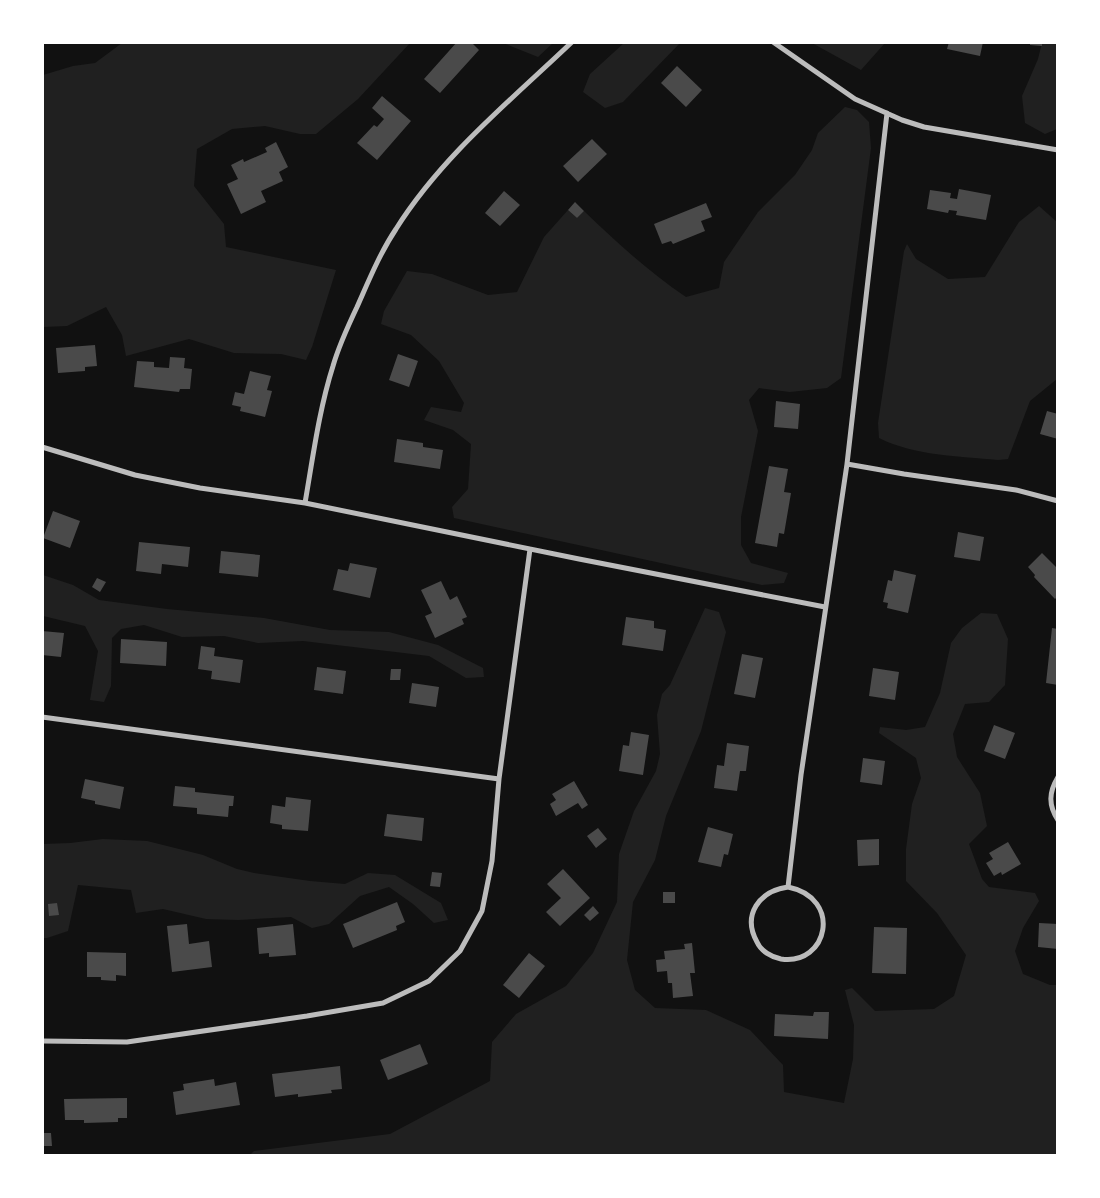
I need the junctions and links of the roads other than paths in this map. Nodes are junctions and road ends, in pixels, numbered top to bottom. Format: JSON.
{"nodes":[{"id":1,"x":572,"y":42,"type":"edge"},
{"id":2,"x":773,"y":42,"type":"edge"},
{"id":3,"x":887,"y":113,"type":"junction"},
{"id":4,"x":1058,"y":150,"type":"edge"},
{"id":5,"x":42,"y":447,"type":"edge"},
{"id":6,"x":847,"y":464,"type":"junction"},
{"id":7,"x":1058,"y":501,"type":"edge"},
{"id":8,"x":305,"y":503,"type":"junction"},
{"id":9,"x":530,"y":549,"type":"junction"},
{"id":10,"x":825,"y":607,"type":"junction"},
{"id":11,"x":42,"y":716,"type":"edge"},
{"id":12,"x":1058,"y":777,"type":"edge"},
{"id":13,"x":499,"y":779,"type":"junction"},
{"id":14,"x":1058,"y":820,"type":"edge"},
{"id":15,"x":788,"y":887,"type":"junction"},
{"id":16,"x":42,"y":1041,"type":"edge"}],
"edges":[{"from":1,"to":8,"type":"street"},
{"from":2,"to":3,"type":"street"},
{"from":3,"to":4,"type":"street"},
{"from":3,"to":6,"type":"street"},
{"from":5,"to":8,"type":"street"},
{"from":6,"to":7,"type":"street"},
{"from":6,"to":10,"type":"street"},
{"from":8,"to":9,"type":"street"},
{"from":9,"to":10,"type":"street"},
{"from":9,"to":13,"type":"street"},
{"from":10,"to":15,"type":"street"},
{"from":11,"to":13,"type":"street"},
{"from":12,"to":14,"type":"street"},
{"from":13,"to":16,"type":"street"},
{"from":15,"to":15,"type":"street"}]}
